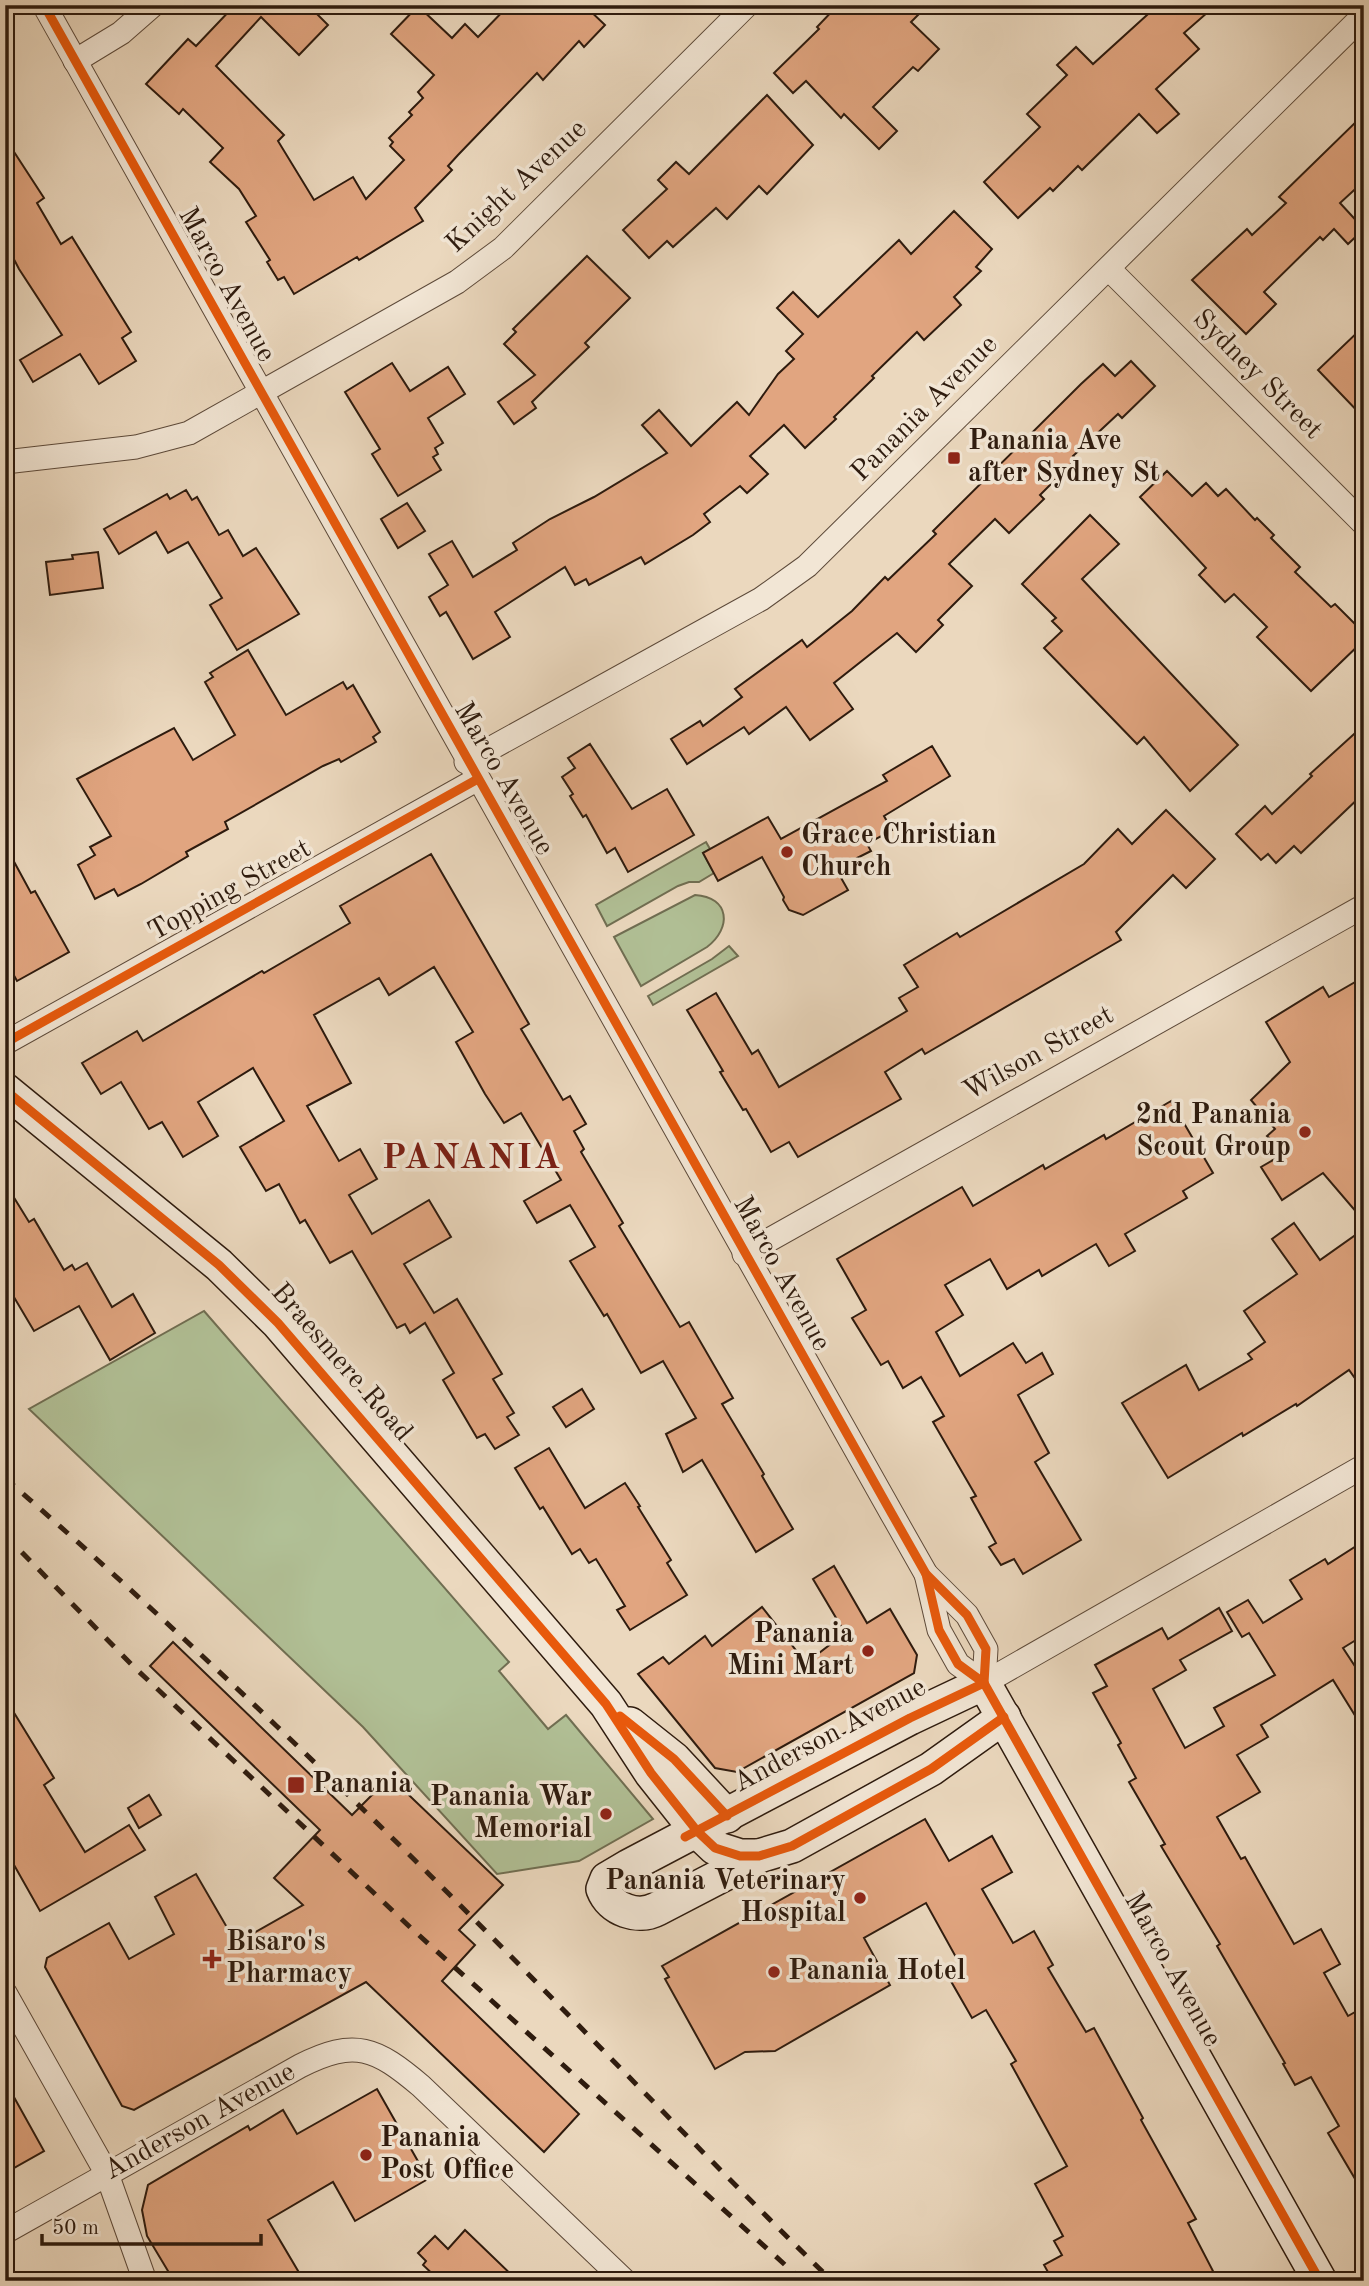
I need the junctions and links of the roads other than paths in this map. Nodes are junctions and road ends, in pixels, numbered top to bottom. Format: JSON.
{"nodes":[{"id":1,"x":44,"y":5,"type":"edge"},
{"id":2,"x":153,"y":5,"type":"edge"},
{"id":3,"x":747,"y":5,"type":"edge"},
{"id":4,"x":1364,"y":15,"type":"edge"},
{"id":5,"x":75,"y":61,"type":"junction"},
{"id":6,"x":1109,"y":269,"type":"junction"},
{"id":7,"x":261,"y":394,"type":"junction"},
{"id":8,"x":5,"y":462,"type":"edge"},
{"id":9,"x":1364,"y":524,"type":"edge"},
{"id":10,"x":471,"y":771,"type":"junction"},
{"id":11,"x":1364,"y":906,"type":"edge"},
{"id":12,"x":5,"y":1042,"type":"edge"},
{"id":13,"x":5,"y":1090,"type":"edge"},
{"id":14,"x":744,"y":1254,"type":"junction"},
{"id":15,"x":1364,"y":1466,"type":"edge"},
{"id":16,"x":926,"y":1574,"type":"junction"},
{"id":17,"x":984,"y":1683,"type":"junction"},
{"id":18,"x":944,"y":1701,"type":"junction"},
{"id":19,"x":606,"y":1704,"type":"junction"},
{"id":20,"x":1004,"y":1717,"type":"junction"},
{"id":21,"x":968,"y":1742,"type":"junction"},
{"id":22,"x":727,"y":1816,"type":"junction"},
{"id":23,"x":691,"y":1834,"type":"junction"},
{"id":24,"x":759,"y":1856,"type":"junction"},
{"id":25,"x":5,"y":1993,"type":"edge"},
{"id":26,"x":107,"y":2174,"type":"junction"},
{"id":27,"x":5,"y":2232,"type":"edge"},
{"id":28,"x":145,"y":2281,"type":"edge"},
{"id":29,"x":625,"y":2281,"type":"edge"},
{"id":30,"x":1320,"y":2281,"type":"edge"}],
"edges":[{"from":1,"to":5,"type":"street","name":"Marco Avenue"},
{"from":2,"to":5,"type":"street"},
{"from":3,"to":7,"type":"street","name":"Knight Avenue"},
{"from":4,"to":6,"type":"street","name":"Panania Avenue"},
{"from":5,"to":7,"type":"street","name":"Marco Avenue"},
{"from":6,"to":9,"type":"street","name":"Sydney Street"},
{"from":6,"to":10,"type":"street","name":"Panania Avenue"},
{"from":7,"to":8,"type":"street","name":"Knight Avenue"},
{"from":7,"to":10,"type":"street","name":"Marco Avenue"},
{"from":10,"to":12,"type":"street","name":"Topping Street"},
{"from":10,"to":14,"type":"street","name":"Marco Avenue"},
{"from":11,"to":14,"type":"street","name":"Wilson Street"},
{"from":13,"to":19,"type":"street","name":"Braesmere Road"},
{"from":14,"to":16,"type":"street","name":"Marco Avenue"},
{"from":15,"to":17,"type":"street","name":"Anderson Avenue"},
{"from":16,"to":17,"type":"street","name":"Marco Avenue"},
{"from":16,"to":17,"type":"street","name":"Marco Avenue"},
{"from":17,"to":18,"type":"street","name":"Anderson Avenue"},
{"from":17,"to":20,"type":"street","name":"Marco Avenue"},
{"from":18,"to":21,"type":"street"},
{"from":18,"to":22,"type":"street","name":"Anderson Avenue"},
{"from":19,"to":22,"type":"street","name":"Braesmere Road"},
{"from":19,"to":23,"type":"street","name":"Braesmere Road"},
{"from":20,"to":21,"type":"street"},
{"from":20,"to":30,"type":"street","name":"Marco Avenue"},
{"from":21,"to":24,"type":"street"},
{"from":22,"to":23,"type":"street","name":"Anderson Avenue"},
{"from":23,"to":24,"type":"street"},
{"from":23,"to":24,"type":"street","name":"Anderson Avenue"},
{"from":25,"to":26,"type":"street"},
{"from":26,"to":27,"type":"street","name":"Anderson Avenue"},
{"from":26,"to":28,"type":"street"},
{"from":26,"to":29,"type":"street","name":"Anderson Avenue"}]}
